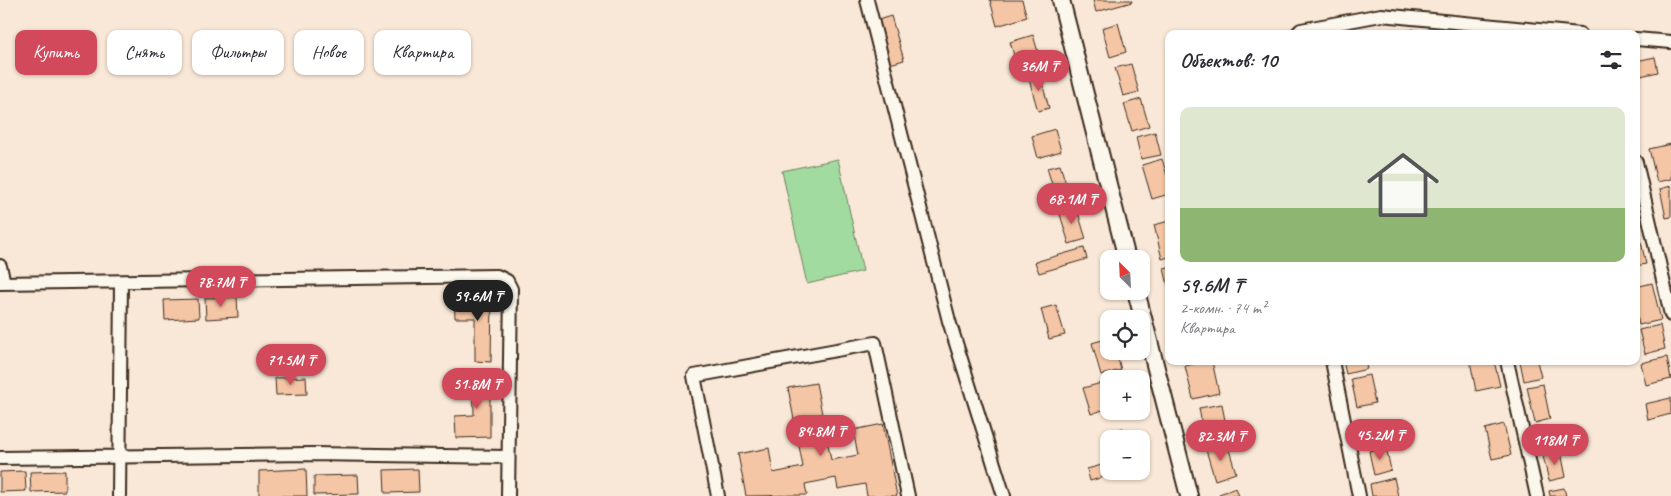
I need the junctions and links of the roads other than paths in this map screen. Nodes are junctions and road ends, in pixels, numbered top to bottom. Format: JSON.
{"nodes":[{"id":1,"x":867,"y":0,"type":"edge"},
{"id":2,"x":1061,"y":0,"type":"edge"},
{"id":3,"x":1433,"y":20,"type":"junction"},
{"id":4,"x":1309,"y":30,"type":"edge"},
{"id":5,"x":1435,"y":30,"type":"edge"},
{"id":6,"x":1538,"y":30,"type":"edge"},
{"id":7,"x":1640,"y":39,"type":"edge"},
{"id":8,"x":1671,"y":42,"type":"edge"},
{"id":9,"x":1640,"y":179,"type":"edge"},
{"id":10,"x":1125,"y":250,"type":"edge"},
{"id":11,"x":0,"y":266,"type":"edge"},
{"id":12,"x":121,"y":282,"type":"junction"},
{"id":13,"x":2,"y":283,"type":"edge"},
{"id":14,"x":1138,"y":300,"type":"edge"},
{"id":15,"x":1671,"y":315,"type":"edge"},
{"id":16,"x":1333,"y":365,"type":"edge"},
{"id":17,"x":1509,"y":365,"type":"edge"},
{"id":18,"x":119,"y":457,"type":"junction"},
{"id":19,"x":508,"y":457,"type":"junction"},
{"id":20,"x":0,"y":458,"type":"edge"},
{"id":21,"x":119,"y":496,"type":"edge"},
{"id":22,"x":508,"y":496,"type":"edge"},
{"id":23,"x":718,"y":496,"type":"edge"},
{"id":24,"x":908,"y":496,"type":"edge"},
{"id":25,"x":1004,"y":496,"type":"edge"},
{"id":26,"x":1189,"y":496,"type":"edge"},
{"id":27,"x":1359,"y":496,"type":"edge"},
{"id":28,"x":1537,"y":496,"type":"edge"}],
"edges":[{"from":1,"to":25,"type":"street"},
{"from":2,"to":10,"type":"main road"},
{"from":3,"to":4,"type":"street"},
{"from":3,"to":5,"type":"street"},
{"from":3,"to":6,"type":"street"},
{"from":7,"to":8,"type":"street"},
{"from":9,"to":15,"type":"street"},
{"from":11,"to":13,"type":"street"},
{"from":12,"to":13,"type":"street"},
{"from":12,"to":18,"type":"street"},
{"from":12,"to":19,"type":"street"},
{"from":14,"to":26,"type":"main road"},
{"from":16,"to":27,"type":"street"},
{"from":17,"to":28,"type":"street"},
{"from":18,"to":19,"type":"street"},
{"from":18,"to":20,"type":"street"},
{"from":18,"to":21,"type":"street"},
{"from":19,"to":22,"type":"street"},
{"from":23,"to":24,"type":"street"}]}
